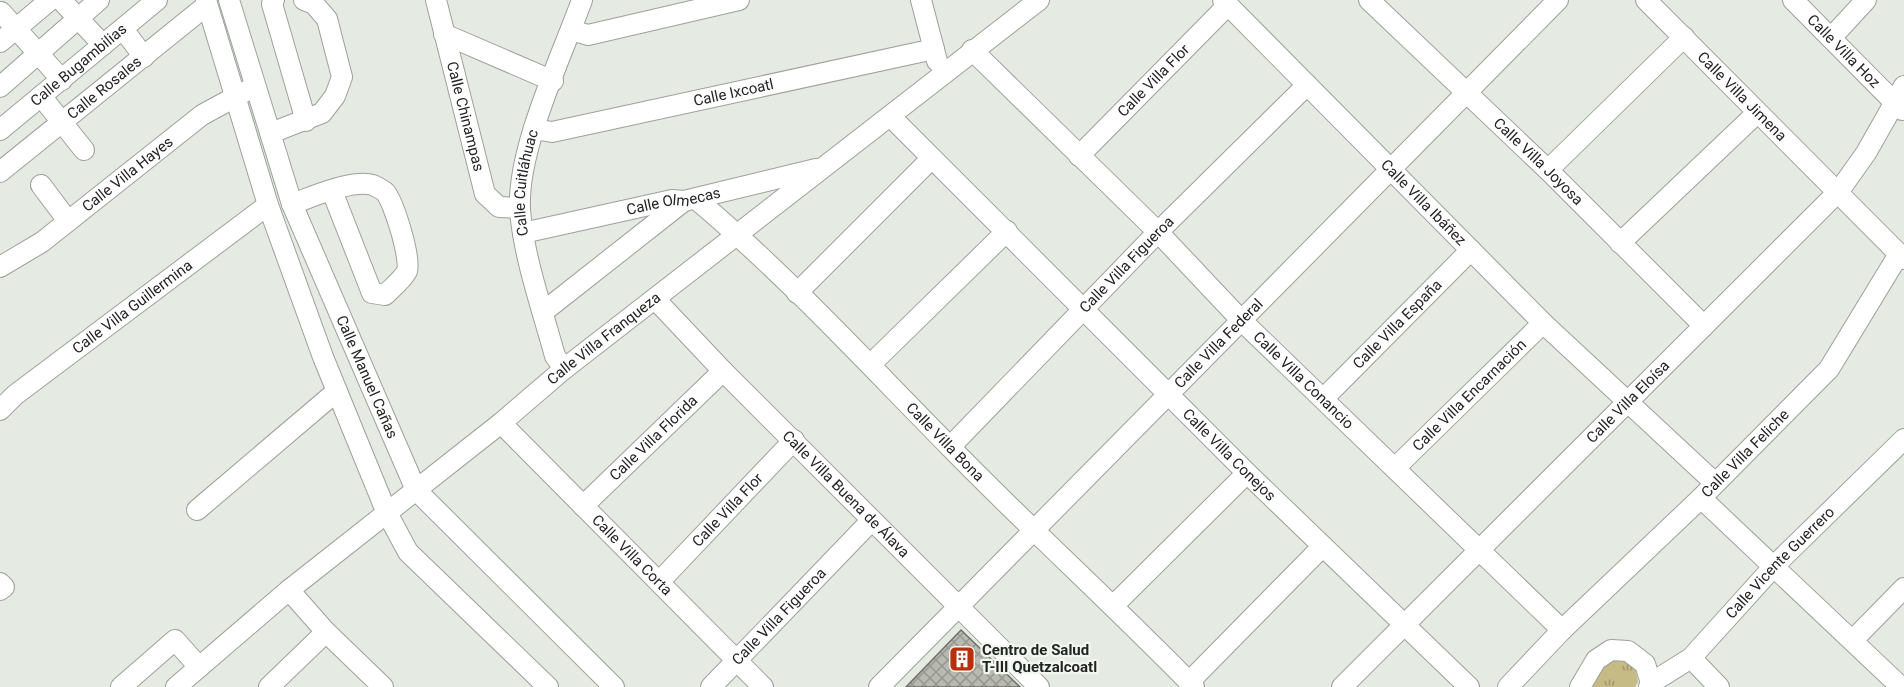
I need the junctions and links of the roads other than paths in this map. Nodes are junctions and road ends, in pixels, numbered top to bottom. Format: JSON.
{"nodes":[{"id":1,"x":50,"y":0,"type":"edge"},
{"id":2,"x":61,"y":0,"type":"edge"},
{"id":3,"x":99,"y":0,"type":"edge"},
{"id":4,"x":156,"y":0,"type":"edge"},
{"id":5,"x":229,"y":0,"type":"edge"},
{"id":6,"x":274,"y":0,"type":"edge"},
{"id":7,"x":304,"y":0,"type":"edge"},
{"id":8,"x":436,"y":0,"type":"edge"},
{"id":9,"x":582,"y":0,"type":"edge"},
{"id":10,"x":739,"y":0,"type":"edge"},
{"id":11,"x":921,"y":0,"type":"edge"},
{"id":12,"x":1039,"y":0,"type":"edge"},
{"id":13,"x":1558,"y":0,"type":"edge"},
{"id":14,"x":1646,"y":0,"type":"edge"},
{"id":15,"x":1793,"y":0,"type":"edge"},
{"id":16,"x":1866,"y":0,"type":"edge"},
{"id":17,"x":207,"y":2,"type":"edge"},
{"id":18,"x":1225,"y":2,"type":"edge"},
{"id":19,"x":1379,"y":3,"type":"edge"},
{"id":20,"x":1,"y":12,"type":"edge"},
{"id":21,"x":78,"y":18,"type":"junction"},
{"id":22,"x":16,"y":28,"type":"junction"},
{"id":23,"x":123,"y":29,"type":"junction"},
{"id":24,"x":571,"y":30,"type":"junction"},
{"id":25,"x":444,"y":34,"type":"junction"},
{"id":26,"x":1684,"y":37,"type":"junction"},
{"id":27,"x":1831,"y":38,"type":"junction"},
{"id":28,"x":0,"y":42,"type":"edge"},
{"id":29,"x":102,"y":45,"type":"junction"},
{"id":30,"x":934,"y":49,"type":"junction"},
{"id":31,"x":972,"y":50,"type":"junction"},
{"id":32,"x":39,"y":53,"type":"junction"},
{"id":33,"x":144,"y":57,"type":"junction"},
{"id":34,"x":942,"y":74,"type":"junction"},
{"id":35,"x":62,"y":80,"type":"junction"},
{"id":36,"x":553,"y":81,"type":"junction"},
{"id":37,"x":1307,"y":85,"type":"junction"},
{"id":38,"x":257,"y":86,"type":"junction"},
{"id":39,"x":0,"y":89,"type":"edge"},
{"id":40,"x":1466,"y":92,"type":"junction"},
{"id":41,"x":41,"y":96,"type":"junction"},
{"id":42,"x":236,"y":96,"type":"junction"},
{"id":43,"x":1901,"y":100,"type":"edge"},
{"id":44,"x":1757,"y":112,"type":"junction"},
{"id":45,"x":19,"y":114,"type":"junction"},
{"id":46,"x":891,"y":117,"type":"junction"},
{"id":47,"x":306,"y":121,"type":"junction"},
{"id":48,"x":62,"y":122,"type":"junction"},
{"id":49,"x":0,"y":129,"type":"edge"},
{"id":50,"x":534,"y":129,"type":"junction"},
{"id":51,"x":271,"y":133,"type":"junction"},
{"id":52,"x":84,"y":150,"type":"dead end"},
{"id":53,"x":1079,"y":156,"type":"junction"},
{"id":54,"x":931,"y":159,"type":"junction"},
{"id":55,"x":824,"y":167,"type":"junction"},
{"id":56,"x":1391,"y":168,"type":"junction"},
{"id":57,"x":1548,"y":170,"type":"junction"},
{"id":58,"x":0,"y":172,"type":"edge"},
{"id":59,"x":41,"y":185,"type":"dead end"},
{"id":60,"x":332,"y":190,"type":"junction"},
{"id":61,"x":1839,"y":192,"type":"junction"},
{"id":62,"x":690,"y":200,"type":"junction"},
{"id":63,"x":292,"y":204,"type":"junction"},
{"id":64,"x":268,"y":206,"type":"junction"},
{"id":65,"x":520,"y":208,"type":"junction"},
{"id":66,"x":68,"y":221,"type":"junction"},
{"id":67,"x":1006,"y":231,"type":"junction"},
{"id":68,"x":1158,"y":232,"type":"junction"},
{"id":69,"x":524,"y":233,"type":"junction"},
{"id":70,"x":737,"y":234,"type":"junction"},
{"id":71,"x":1620,"y":243,"type":"junction"},
{"id":72,"x":1470,"y":250,"type":"junction"},
{"id":73,"x":1901,"y":256,"type":"edge"},
{"id":74,"x":0,"y":267,"type":"edge"},
{"id":75,"x":797,"y":293,"type":"junction"},
{"id":76,"x":655,"y":299,"type":"junction"},
{"id":77,"x":1085,"y":308,"type":"junction"},
{"id":78,"x":543,"y":312,"type":"junction"},
{"id":79,"x":1241,"y":320,"type":"junction"},
{"id":80,"x":1543,"y":323,"type":"junction"},
{"id":81,"x":1704,"y":326,"type":"junction"},
{"id":82,"x":871,"y":364,"type":"junction"},
{"id":83,"x":564,"y":369,"type":"junction"},
{"id":84,"x":723,"y":371,"type":"junction"},
{"id":85,"x":337,"y":392,"type":"junction"},
{"id":86,"x":1168,"y":392,"type":"junction"},
{"id":87,"x":1324,"y":399,"type":"junction"},
{"id":88,"x":1629,"y":401,"type":"junction"},
{"id":89,"x":0,"y":410,"type":"edge"},
{"id":90,"x":501,"y":423,"type":"junction"},
{"id":91,"x":1904,"y":439,"type":"edge"},
{"id":92,"x":794,"y":440,"type":"junction"},
{"id":93,"x":950,"y":447,"type":"junction"},
{"id":94,"x":1395,"y":468,"type":"junction"},
{"id":95,"x":1247,"y":473,"type":"junction"},
{"id":96,"x":1715,"y":483,"type":"junction"},
{"id":97,"x":416,"y":490,"type":"junction"},
{"id":98,"x":1701,"y":498,"type":"junction"},
{"id":99,"x":583,"y":506,"type":"junction"},
{"id":100,"x":197,"y":510,"type":"dead end"},
{"id":101,"x":386,"y":511,"type":"junction"},
{"id":102,"x":872,"y":520,"type":"junction"},
{"id":103,"x":1033,"y":530,"type":"junction"},
{"id":104,"x":1323,"y":546,"type":"junction"},
{"id":105,"x":1479,"y":549,"type":"junction"},
{"id":106,"x":1774,"y":566,"type":"junction"},
{"id":107,"x":660,"y":581,"type":"junction"},
{"id":108,"x":1904,"y":588,"type":"edge"},
{"id":109,"x":289,"y":590,"type":"junction"},
{"id":110,"x":1113,"y":606,"type":"junction"},
{"id":111,"x":958,"y":607,"type":"junction"},
{"id":112,"x":1402,"y":625,"type":"junction"},
{"id":113,"x":1562,"y":630,"type":"junction"},
{"id":114,"x":326,"y":632,"type":"junction"},
{"id":115,"x":1853,"y":640,"type":"junction"},
{"id":116,"x":1691,"y":658,"type":"junction"},
{"id":117,"x":738,"y":662,"type":"junction"},
{"id":118,"x":199,"y":667,"type":"junction"},
{"id":119,"x":1191,"y":684,"type":"edge"},
{"id":120,"x":1650,"y":685,"type":"edge"},
{"id":121,"x":121,"y":687,"type":"edge"},
{"id":122,"x":176,"y":687,"type":"edge"},
{"id":123,"x":269,"y":687,"type":"edge"},
{"id":124,"x":383,"y":687,"type":"edge"},
{"id":125,"x":548,"y":687,"type":"edge"},
{"id":126,"x":614,"y":687,"type":"edge"},
{"id":127,"x":711,"y":687,"type":"edge"},
{"id":128,"x":762,"y":687,"type":"edge"},
{"id":129,"x":879,"y":687,"type":"edge"},
{"id":130,"x":1040,"y":687,"type":"edge"},
{"id":131,"x":1342,"y":687,"type":"edge"},
{"id":132,"x":1469,"y":687,"type":"edge"},
{"id":133,"x":1508,"y":687,"type":"edge"},
{"id":134,"x":1580,"y":687,"type":"edge"},
{"id":135,"x":1719,"y":687,"type":"edge"},
{"id":136,"x":1901,"y":687,"type":"edge"}],
"edges":[{"from":1,"to":22,"type":"street"},
{"from":2,"to":21,"type":"street"},
{"from":3,"to":21,"type":"street"},
{"from":4,"to":23,"type":"street","name":"Calle Bugambilias"},
{"from":5,"to":38,"type":"street","name":"Calle Manuel Cañas"},
{"from":6,"to":47,"type":"street"},
{"from":7,"to":47,"type":"street"},
{"from":8,"to":25,"type":"street","name":"Calle Chinampas"},
{"from":9,"to":24,"type":"street","name":"Calle Cuitláhuac"},
{"from":10,"to":24,"type":"street"},
{"from":11,"to":30,"type":"street"},
{"from":12,"to":31,"type":"street","name":"Calle Villa Franqueza"},
{"from":13,"to":40,"type":"street","name":"Calle Villa Federal"},
{"from":14,"to":26,"type":"street","name":"Calle Villa Jimena"},
{"from":15,"to":27,"type":"street","name":"Calle Villa Hoz"},
{"from":16,"to":27,"type":"street"},
{"from":17,"to":33,"type":"street","name":"Calle Rosales"},
{"from":17,"to":42,"type":"street","name":"Calle Manuel Cañas"},
{"from":18,"to":37,"type":"street","name":"Calle Villa Ibáñez"},
{"from":18,"to":53,"type":"street","name":"Calle Villa Flor"},
{"from":19,"to":40,"type":"street","name":"Calle Villa Joyosa"},
{"from":20,"to":22,"type":"street"},
{"from":21,"to":29,"type":"street"},
{"from":21,"to":32,"type":"street"},
{"from":22,"to":28,"type":"street"},
{"from":22,"to":32,"type":"street"},
{"from":23,"to":29,"type":"street","name":"Calle Bugambilias"},
{"from":23,"to":33,"type":"street"},
{"from":24,"to":36,"type":"street","name":"Calle Cuitláhuac"},
{"from":25,"to":36,"type":"street"},
{"from":25,"to":65,"type":"street","name":"Calle Chinampas"},
{"from":26,"to":44,"type":"street","name":"Calle Villa Jimena"},
{"from":26,"to":57,"type":"street"},
{"from":27,"to":43,"type":"street","name":"Calle Villa Hoz"},
{"from":29,"to":35,"type":"street","name":"Calle Bugambilias"},
{"from":30,"to":34,"type":"street"},
{"from":30,"to":50,"type":"street","name":"Calle Ixcoatl"},
{"from":31,"to":34,"type":"street","name":"Calle Villa Franqueza"},
{"from":31,"to":53,"type":"street","name":"Calle Villa Conancio"},
{"from":32,"to":35,"type":"street"},
{"from":32,"to":39,"type":"street"},
{"from":33,"to":48,"type":"street","name":"Calle Rosales"},
{"from":34,"to":46,"type":"street","name":"Calle Villa Franqueza"},
{"from":35,"to":41,"type":"street","name":"Calle Bugambilias"},
{"from":36,"to":50,"type":"street","name":"Calle Cuitláhuac"},
{"from":37,"to":56,"type":"street","name":"Calle Villa Ibáñez"},
{"from":37,"to":68,"type":"street","name":"Calle Villa Figueroa"},
{"from":38,"to":42,"type":"street","name":"Calle Villa Hayes"},
{"from":38,"to":51,"type":"street","name":"Calle Manuel Cañas"},
{"from":39,"to":45,"type":"street"},
{"from":40,"to":56,"type":"street","name":"Calle Villa Federal"},
{"from":40,"to":57,"type":"street","name":"Calle Villa Joyosa"},
{"from":41,"to":45,"type":"street","name":"Calle Bugambilias"},
{"from":41,"to":48,"type":"street"},
{"from":42,"to":64,"type":"street","name":"Calle Manuel Cañas"},
{"from":42,"to":66,"type":"street","name":"Calle Villa Hayes"},
{"from":43,"to":61,"type":"street","name":"Calle Villa Eloísa"},
{"from":44,"to":61,"type":"street","name":"Calle Villa Jimena"},
{"from":44,"to":71,"type":"street"},
{"from":45,"to":49,"type":"street","name":"Calle Bugambilias"},
{"from":46,"to":54,"type":"street","name":"Calle Villa Conejos"},
{"from":46,"to":55,"type":"street","name":"Calle Villa Franqueza"},
{"from":47,"to":51,"type":"street"},
{"from":48,"to":52,"type":"street"},
{"from":48,"to":58,"type":"street","name":"Calle Rosales"},
{"from":50,"to":65,"type":"street","name":"Calle Cuitláhuac"},
{"from":51,"to":63,"type":"street","name":"Calle Manuel Cañas"},
{"from":53,"to":68,"type":"street","name":"Calle Villa Conancio"},
{"from":54,"to":67,"type":"street","name":"Calle Villa Conejos"},
{"from":54,"to":75,"type":"street"},
{"from":55,"to":62,"type":"street","name":"Calle Olmecas"},
{"from":55,"to":70,"type":"street","name":"Calle Villa Franqueza"},
{"from":56,"to":72,"type":"street","name":"Calle Villa Ibáñez"},
{"from":56,"to":79,"type":"street","name":"Calle Villa Federal"},
{"from":57,"to":71,"type":"street","name":"Calle Villa Joyosa"},
{"from":59,"to":66,"type":"street"},
{"from":60,"to":60,"type":"street"},
{"from":60,"to":63,"type":"street"},
{"from":61,"to":73,"type":"street","name":"Calle Villa Jimena"},
{"from":61,"to":81,"type":"street","name":"Calle Villa Eloísa"},
{"from":62,"to":69,"type":"street","name":"Calle Olmecas"},
{"from":62,"to":70,"type":"street","name":"Calle Villa Bona"},
{"from":62,"to":78,"type":"street"},
{"from":63,"to":97,"type":"street","name":"Calle Manuel Cañas"},
{"from":64,"to":85,"type":"street","name":"Calle Manuel Cañas"},
{"from":64,"to":89,"type":"street","name":"Calle Villa Guillermina"},
{"from":65,"to":69,"type":"street","name":"Calle Cuitláhuac"},
{"from":66,"to":74,"type":"street","name":"Calle Villa Hayes"},
{"from":67,"to":77,"type":"street","name":"Calle Villa Conejos"},
{"from":67,"to":82,"type":"street"},
{"from":68,"to":77,"type":"street","name":"Calle Villa Figueroa"},
{"from":68,"to":79,"type":"street","name":"Calle Villa Conancio"},
{"from":69,"to":78,"type":"street","name":"Calle Cuitláhuac"},
{"from":70,"to":75,"type":"street","name":"Calle Villa Bona"},
{"from":70,"to":76,"type":"street","name":"Calle Villa Franqueza"},
{"from":71,"to":81,"type":"street","name":"Calle Villa Joyosa"},
{"from":72,"to":80,"type":"street","name":"Calle Villa Ibáñez"},
{"from":72,"to":87,"type":"street","name":"Calle Villa España"},
{"from":73,"to":96,"type":"street","name":"Calle Villa Feliche"},
{"from":75,"to":82,"type":"street","name":"Calle Villa Bona"},
{"from":76,"to":83,"type":"street","name":"Calle Villa Franqueza"},
{"from":76,"to":84,"type":"street","name":"Calle Villa Buena de Álava"},
{"from":77,"to":86,"type":"street","name":"Calle Villa Conejos"},
{"from":77,"to":93,"type":"street","name":"Calle Villa Figueroa"},
{"from":78,"to":83,"type":"street","name":"Calle Cuitláhuac"},
{"from":79,"to":86,"type":"street","name":"Calle Villa Federal"},
{"from":79,"to":87,"type":"street","name":"Calle Villa Conancio"},
{"from":80,"to":88,"type":"street","name":"Calle Villa Ibáñez"},
{"from":80,"to":94,"type":"street","name":"Calle Villa Encarnación"},
{"from":81,"to":88,"type":"street","name":"Calle Villa Eloísa"},
{"from":82,"to":93,"type":"street","name":"Calle Villa Bona"},
{"from":83,"to":90,"type":"street","name":"Calle Villa Franqueza"},
{"from":84,"to":92,"type":"street","name":"Calle Villa Buena de Álava"},
{"from":84,"to":99,"type":"street","name":"Calle Villa Florida"},
{"from":85,"to":100,"type":"street"},
{"from":85,"to":101,"type":"street","name":"Calle Manuel Cañas"},
{"from":86,"to":95,"type":"street","name":"Calle Villa Conejos"},
{"from":86,"to":103,"type":"street","name":"Calle Villa Federal"},
{"from":87,"to":94,"type":"street","name":"Calle Villa Conancio"},
{"from":88,"to":96,"type":"street","name":"Calle Villa Ibáñez"},
{"from":88,"to":105,"type":"street","name":"Calle Villa Eloísa"},
{"from":90,"to":97,"type":"street","name":"Calle Villa Franqueza"},
{"from":90,"to":99,"type":"street","name":"Calle Villa Corta"},
{"from":91,"to":106,"type":"street","name":"Calle Vicente Guerrero"},
{"from":92,"to":102,"type":"street","name":"Calle Villa Buena de Álava"},
{"from":92,"to":107,"type":"street","name":"Calle Villa Flor"},
{"from":93,"to":103,"type":"street","name":"Calle Villa Bona"},
{"from":94,"to":105,"type":"street","name":"Calle Villa Conancio"},
{"from":95,"to":104,"type":"street","name":"Calle Villa Conejos"},
{"from":95,"to":110,"type":"street"},
{"from":96,"to":98,"type":"street","name":"Calle Villa Feliche"},
{"from":97,"to":101,"type":"street","name":"Calle Villa Franqueza"},
{"from":97,"to":126,"type":"street","name":"Calle Manuel Cañas"},
{"from":98,"to":106,"type":"street"},
{"from":98,"to":113,"type":"street","name":"Calle Villa Feliche"},
{"from":99,"to":107,"type":"street","name":"Calle Villa Corta"},
{"from":101,"to":109,"type":"street","name":"Calle Villa Franqueza"},
{"from":101,"to":125,"type":"street","name":"Calle Manuel Cañas"},
{"from":102,"to":111,"type":"street","name":"Calle Villa Buena de Álava"},
{"from":102,"to":117,"type":"street","name":"Calle Villa Figueroa"},
{"from":103,"to":110,"type":"street","name":"Calle Villa Bona"},
{"from":103,"to":111,"type":"street","name":"Calle Villa Federal"},
{"from":104,"to":112,"type":"street","name":"Calle Villa Conejos"},
{"from":104,"to":119,"type":"street"},
{"from":105,"to":112,"type":"street","name":"Calle Villa Eloísa"},
{"from":105,"to":113,"type":"street","name":"Calle Villa Conancio"},
{"from":106,"to":115,"type":"street"},
{"from":106,"to":116,"type":"street","name":"Calle Vicente Guerrero"},
{"from":107,"to":117,"type":"street","name":"Calle Villa Corta"},
{"from":108,"to":115,"type":"street"},
{"from":109,"to":114,"type":"street"},
{"from":109,"to":118,"type":"street","name":"Calle Villa Franqueza"},
{"from":110,"to":119,"type":"street","name":"Calle Villa Bona"},
{"from":111,"to":129,"type":"street","name":"Calle Villa Federal"},
{"from":111,"to":130,"type":"street","name":"Calle Villa Buena de Álava"},
{"from":112,"to":131,"type":"street","name":"Calle Villa Eloísa"},
{"from":112,"to":132,"type":"street","name":"Calle Villa Conejos"},
{"from":113,"to":133,"type":"street","name":"Calle Villa Feliche"},
{"from":114,"to":123,"type":"street"},
{"from":114,"to":124,"type":"street"},
{"from":115,"to":136,"type":"street"},
{"from":116,"to":120,"type":"street","name":"Calle Vicente Guerrero"},
{"from":116,"to":135,"type":"street"},
{"from":117,"to":127,"type":"street","name":"Calle Villa Figueroa"},
{"from":117,"to":128,"type":"street","name":"Calle Villa Corta"},
{"from":118,"to":121,"type":"street"},
{"from":118,"to":122,"type":"street","name":"Calle Villa Franqueza"},
{"from":120,"to":134,"type":"street"}]}
